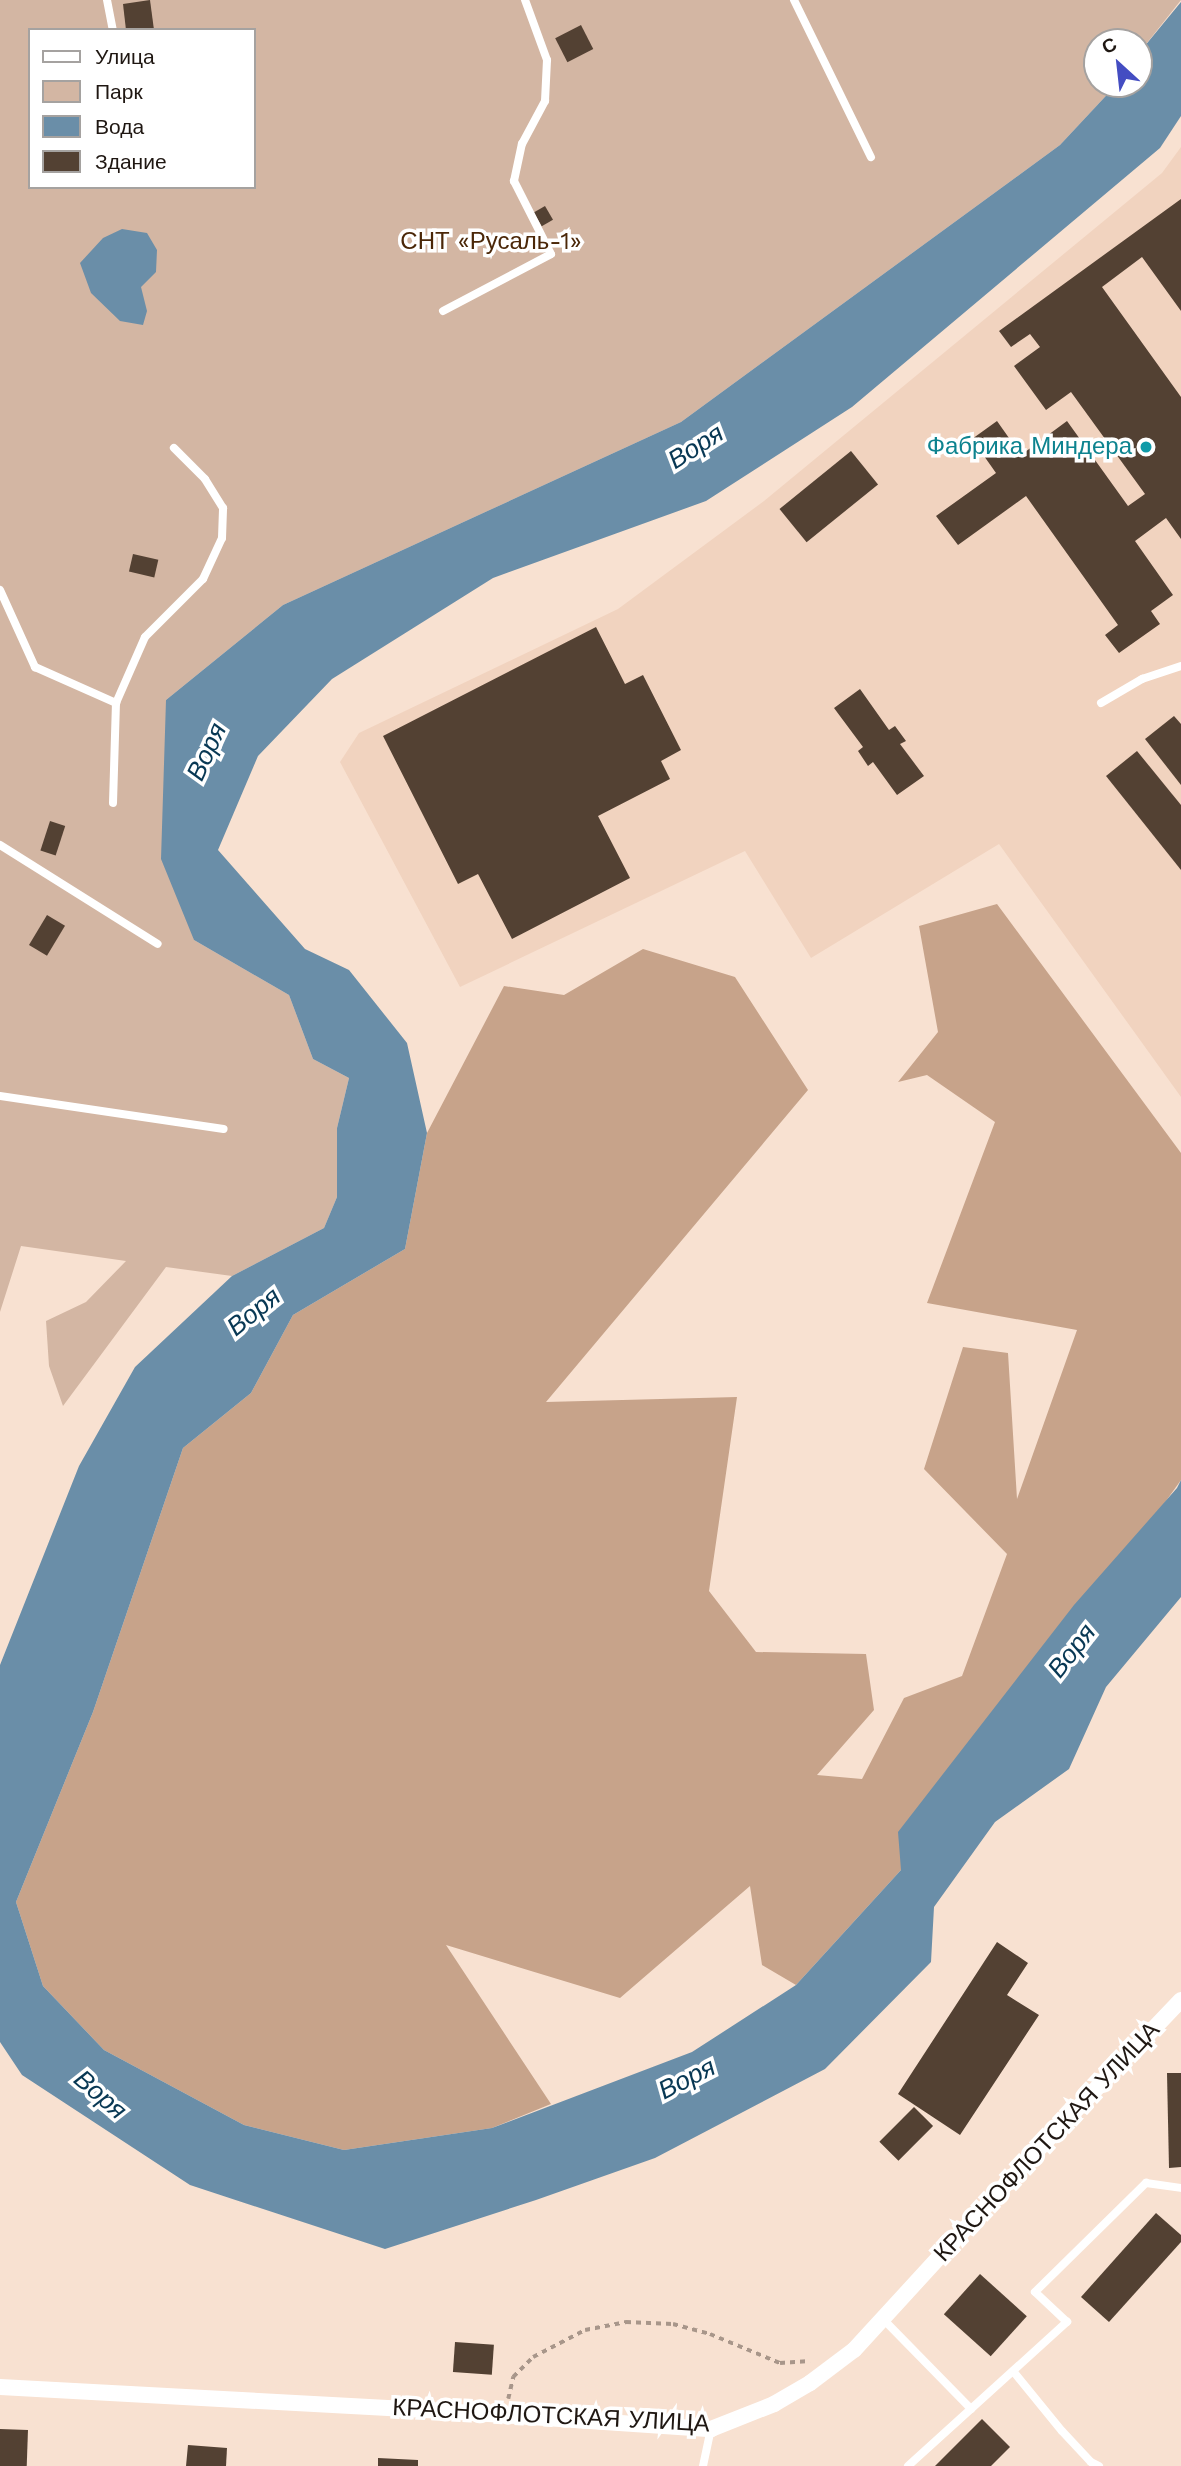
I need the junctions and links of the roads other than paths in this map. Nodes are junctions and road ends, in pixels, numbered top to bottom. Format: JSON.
{"nodes":[{"id":1,"x":107,"y":0,"type":"edge"},
{"id":2,"x":525,"y":0,"type":"edge"},
{"id":3,"x":794,"y":0,"type":"edge"},
{"id":4,"x":113,"y":28,"type":"edge"},
{"id":5,"x":871,"y":157,"type":"dead end"},
{"id":6,"x":443,"y":310,"type":"dead end"},
{"id":7,"x":174,"y":448,"type":"dead end"},
{"id":8,"x":0,"y":590,"type":"edge"},
{"id":9,"x":1181,"y":666,"type":"edge"},
{"id":10,"x":116,"y":703,"type":"junction"},
{"id":11,"x":1101,"y":703,"type":"dead end"},
{"id":12,"x":113,"y":803,"type":"dead end"},
{"id":13,"x":0,"y":845,"type":"edge"},
{"id":14,"x":159,"y":944,"type":"dead end"},
{"id":15,"x":0,"y":1096,"type":"edge"},
{"id":16,"x":224,"y":1129,"type":"dead end"},
{"id":17,"x":1181,"y":2000,"type":"edge"},
{"id":18,"x":1181,"y":2188,"type":"edge"},
{"id":19,"x":883,"y":2319,"type":"junction"},
{"id":20,"x":1013,"y":2371,"type":"junction"},
{"id":21,"x":0,"y":2387,"type":"edge"},
{"id":22,"x":971,"y":2409,"type":"junction"},
{"id":23,"x":711,"y":2429,"type":"junction"},
{"id":24,"x":703,"y":2466,"type":"edge"},
{"id":25,"x":908,"y":2466,"type":"edge"},
{"id":26,"x":1099,"y":2466,"type":"edge"}],
"edges":[{"from":1,"to":4,"type":"lane"},
{"from":2,"to":6,"type":"lane"},
{"from":3,"to":5,"type":"lane"},
{"from":7,"to":10,"type":"lane"},
{"from":8,"to":10,"type":"lane"},
{"from":9,"to":11,"type":"lane"},
{"from":10,"to":12,"type":"lane"},
{"from":13,"to":14,"type":"lane"},
{"from":15,"to":16,"type":"lane"},
{"from":17,"to":19,"type":"street","name":"КРАСНОФЛОТСКАЯ УЛИЦА"},
{"from":18,"to":20,"type":"lane"},
{"from":19,"to":22,"type":"lane"},
{"from":19,"to":23,"type":"street","name":"КРАСНОФЛОТСКАЯ УЛИЦА"},
{"from":20,"to":22,"type":"lane"},
{"from":20,"to":26,"type":"lane"},
{"from":21,"to":23,"type":"street","name":"КРАСНОФЛОТСКАЯ УЛИЦА"},
{"from":22,"to":25,"type":"lane"},
{"from":23,"to":24,"type":"lane"}]}
